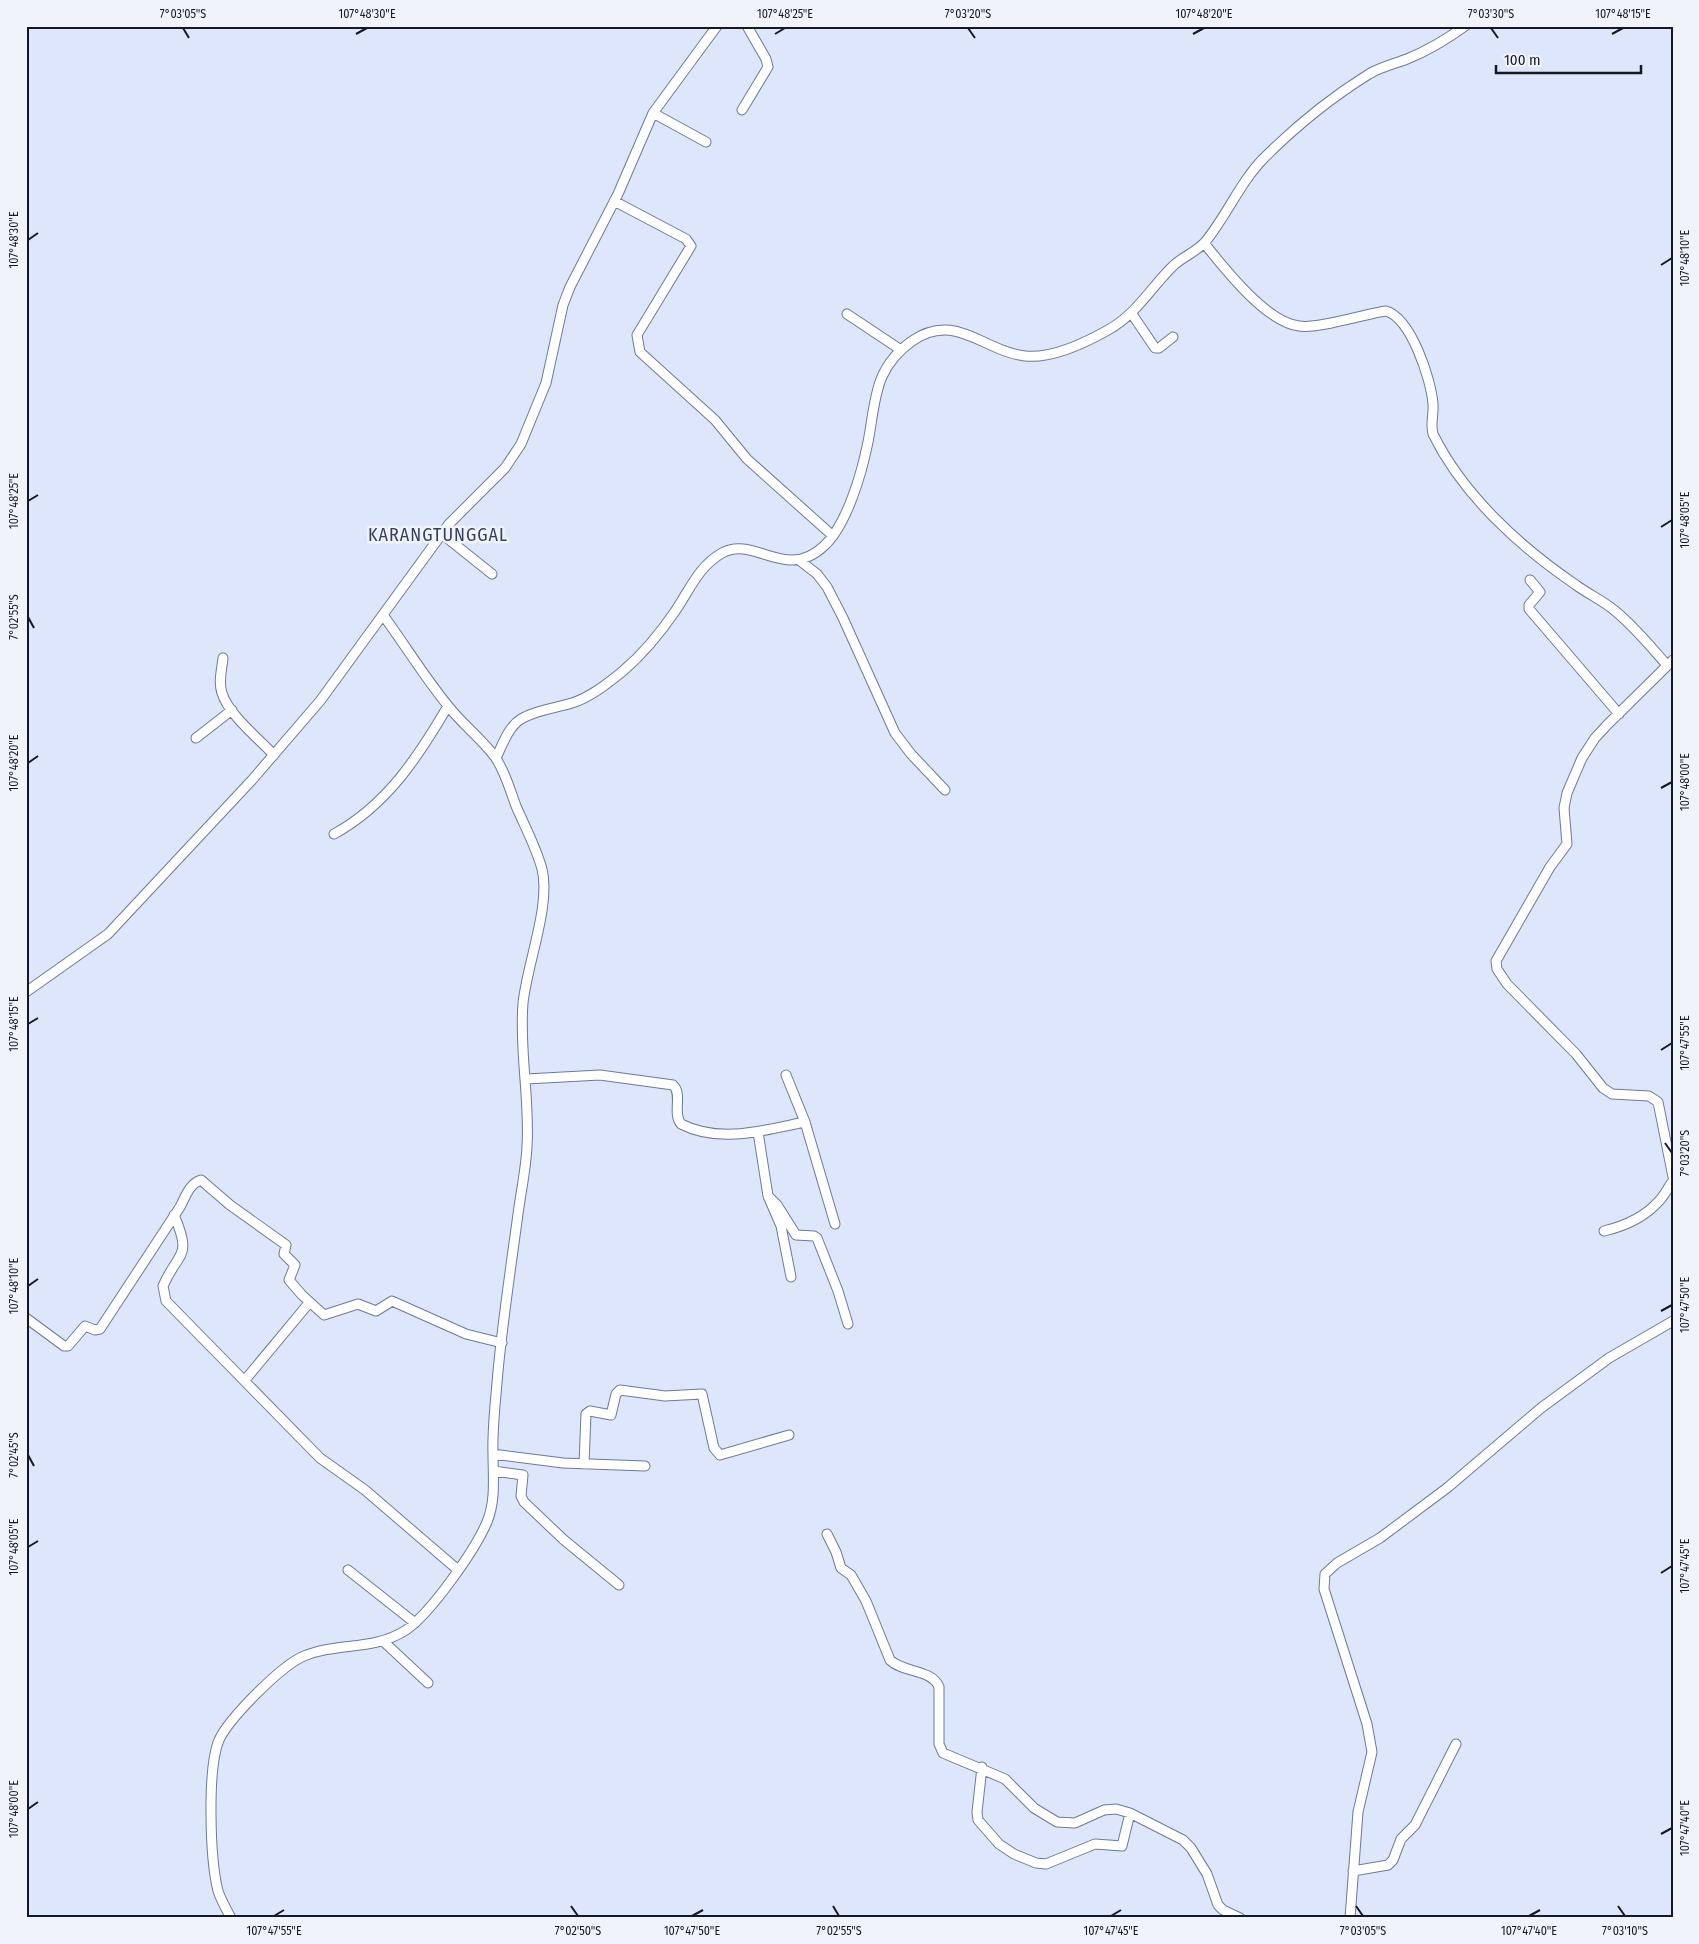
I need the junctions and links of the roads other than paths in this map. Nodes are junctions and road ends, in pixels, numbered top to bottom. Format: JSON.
{"nodes":[{"id":1,"x":717,"y":26,"type":"edge"},
{"id":2,"x":747,"y":26,"type":"edge"},
{"id":3,"x":1465,"y":26,"type":"edge"},
{"id":4,"x":742,"y":110,"type":"dead end"},
{"id":5,"x":653,"y":112,"type":"junction"},
{"id":6,"x":706,"y":142,"type":"dead end"},
{"id":7,"x":614,"y":201,"type":"junction"},
{"id":8,"x":1204,"y":243,"type":"junction"},
{"id":9,"x":847,"y":314,"type":"dead end"},
{"id":10,"x":1132,"y":314,"type":"junction"},
{"id":11,"x":1173,"y":337,"type":"dead end"},
{"id":12,"x":901,"y":350,"type":"junction"},
{"id":13,"x":442,"y":534,"type":"junction"},
{"id":14,"x":833,"y":536,"type":"junction"},
{"id":15,"x":799,"y":560,"type":"junction"},
{"id":16,"x":492,"y":574,"type":"dead end"},
{"id":17,"x":1530,"y":580,"type":"dead end"},
{"id":18,"x":384,"y":614,"type":"junction"},
{"id":19,"x":224,"y":658,"type":"dead end"},
{"id":20,"x":1670,"y":662,"type":"edge"},
{"id":21,"x":448,"y":706,"type":"junction"},
{"id":22,"x":232,"y":710,"type":"junction"},
{"id":23,"x":1619,"y":714,"type":"junction"},
{"id":24,"x":196,"y":738,"type":"dead end"},
{"id":25,"x":274,"y":755,"type":"junction"},
{"id":26,"x":496,"y":758,"type":"junction"},
{"id":27,"x":945,"y":790,"type":"dead end"},
{"id":28,"x":334,"y":834,"type":"dead end"},
{"id":29,"x":26,"y":992,"type":"edge"},
{"id":30,"x":786,"y":1075,"type":"dead end"},
{"id":31,"x":526,"y":1079,"type":"junction"},
{"id":32,"x":805,"y":1122,"type":"junction"},
{"id":33,"x":758,"y":1132,"type":"junction"},
{"id":34,"x":1673,"y":1177,"type":"edge"},
{"id":35,"x":1673,"y":1181,"type":"edge"},
{"id":36,"x":768,"y":1196,"type":"junction"},
{"id":37,"x":174,"y":1215,"type":"junction"},
{"id":38,"x":834,"y":1224,"type":"dead end"},
{"id":39,"x":1604,"y":1231,"type":"dead end"},
{"id":40,"x":791,"y":1277,"type":"dead end"},
{"id":41,"x":309,"y":1303,"type":"junction"},
{"id":42,"x":26,"y":1318,"type":"edge"},
{"id":43,"x":1673,"y":1321,"type":"edge"},
{"id":44,"x":848,"y":1324,"type":"dead end"},
{"id":45,"x":502,"y":1342,"type":"junction"},
{"id":46,"x":245,"y":1380,"type":"junction"},
{"id":47,"x":789,"y":1435,"type":"dead end"},
{"id":48,"x":493,"y":1454,"type":"junction"},
{"id":49,"x":584,"y":1464,"type":"junction"},
{"id":50,"x":645,"y":1466,"type":"dead end"},
{"id":51,"x":494,"y":1471,"type":"junction"},
{"id":52,"x":827,"y":1534,"type":"dead end"},
{"id":53,"x":348,"y":1570,"type":"dead end"},
{"id":54,"x":458,"y":1570,"type":"junction"},
{"id":55,"x":619,"y":1585,"type":"dead end"},
{"id":56,"x":414,"y":1623,"type":"junction"},
{"id":57,"x":383,"y":1641,"type":"junction"},
{"id":58,"x":428,"y":1683,"type":"dead end"},
{"id":59,"x":1456,"y":1744,"type":"dead end"},
{"id":60,"x":982,"y":1767,"type":"junction"},
{"id":61,"x":1130,"y":1813,"type":"junction"},
{"id":62,"x":1353,"y":1871,"type":"junction"},
{"id":63,"x":231,"y":1918,"type":"edge"},
{"id":64,"x":1240,"y":1918,"type":"edge"},
{"id":65,"x":1350,"y":1918,"type":"edge"}],
"edges":[{"from":1,"to":5,"type":"street"},
{"from":2,"to":4,"type":"street"},
{"from":3,"to":8,"type":"street"},
{"from":5,"to":6,"type":"street"},
{"from":5,"to":7,"type":"street"},
{"from":7,"to":13,"type":"street"},
{"from":7,"to":14,"type":"street"},
{"from":8,"to":10,"type":"street"},
{"from":8,"to":20,"type":"street"},
{"from":9,"to":12,"type":"street"},
{"from":10,"to":11,"type":"street"},
{"from":10,"to":12,"type":"street"},
{"from":12,"to":14,"type":"street"},
{"from":13,"to":16,"type":"street"},
{"from":13,"to":18,"type":"street"},
{"from":14,"to":15,"type":"street"},
{"from":15,"to":26,"type":"street"},
{"from":15,"to":27,"type":"street"},
{"from":17,"to":23,"type":"street"},
{"from":18,"to":21,"type":"street"},
{"from":18,"to":25,"type":"street"},
{"from":19,"to":22,"type":"street"},
{"from":20,"to":23,"type":"street"},
{"from":21,"to":26,"type":"street"},
{"from":21,"to":28,"type":"street"},
{"from":22,"to":24,"type":"street"},
{"from":22,"to":25,"type":"street"},
{"from":23,"to":34,"type":"street"},
{"from":25,"to":29,"type":"street"},
{"from":26,"to":31,"type":"street"},
{"from":30,"to":32,"type":"street"},
{"from":31,"to":33,"type":"street"},
{"from":31,"to":45,"type":"street"},
{"from":32,"to":33,"type":"street"},
{"from":32,"to":38,"type":"street"},
{"from":33,"to":36,"type":"street"},
{"from":35,"to":39,"type":"street"},
{"from":36,"to":40,"type":"street"},
{"from":36,"to":44,"type":"street"},
{"from":37,"to":41,"type":"street"},
{"from":37,"to":42,"type":"street"},
{"from":37,"to":46,"type":"street"},
{"from":41,"to":45,"type":"street"},
{"from":41,"to":46,"type":"street"},
{"from":43,"to":62,"type":"street"},
{"from":45,"to":48,"type":"street"},
{"from":46,"to":54,"type":"street"},
{"from":47,"to":49,"type":"street"},
{"from":48,"to":49,"type":"street"},
{"from":48,"to":51,"type":"street"},
{"from":49,"to":50,"type":"street"},
{"from":51,"to":54,"type":"street"},
{"from":51,"to":55,"type":"street"},
{"from":52,"to":60,"type":"street"},
{"from":53,"to":56,"type":"street"},
{"from":54,"to":56,"type":"street"},
{"from":56,"to":57,"type":"street"},
{"from":57,"to":58,"type":"street"},
{"from":57,"to":63,"type":"street"},
{"from":59,"to":62,"type":"street"},
{"from":60,"to":61,"type":"street"},
{"from":60,"to":61,"type":"street"},
{"from":61,"to":64,"type":"street"},
{"from":62,"to":65,"type":"street"}]}
